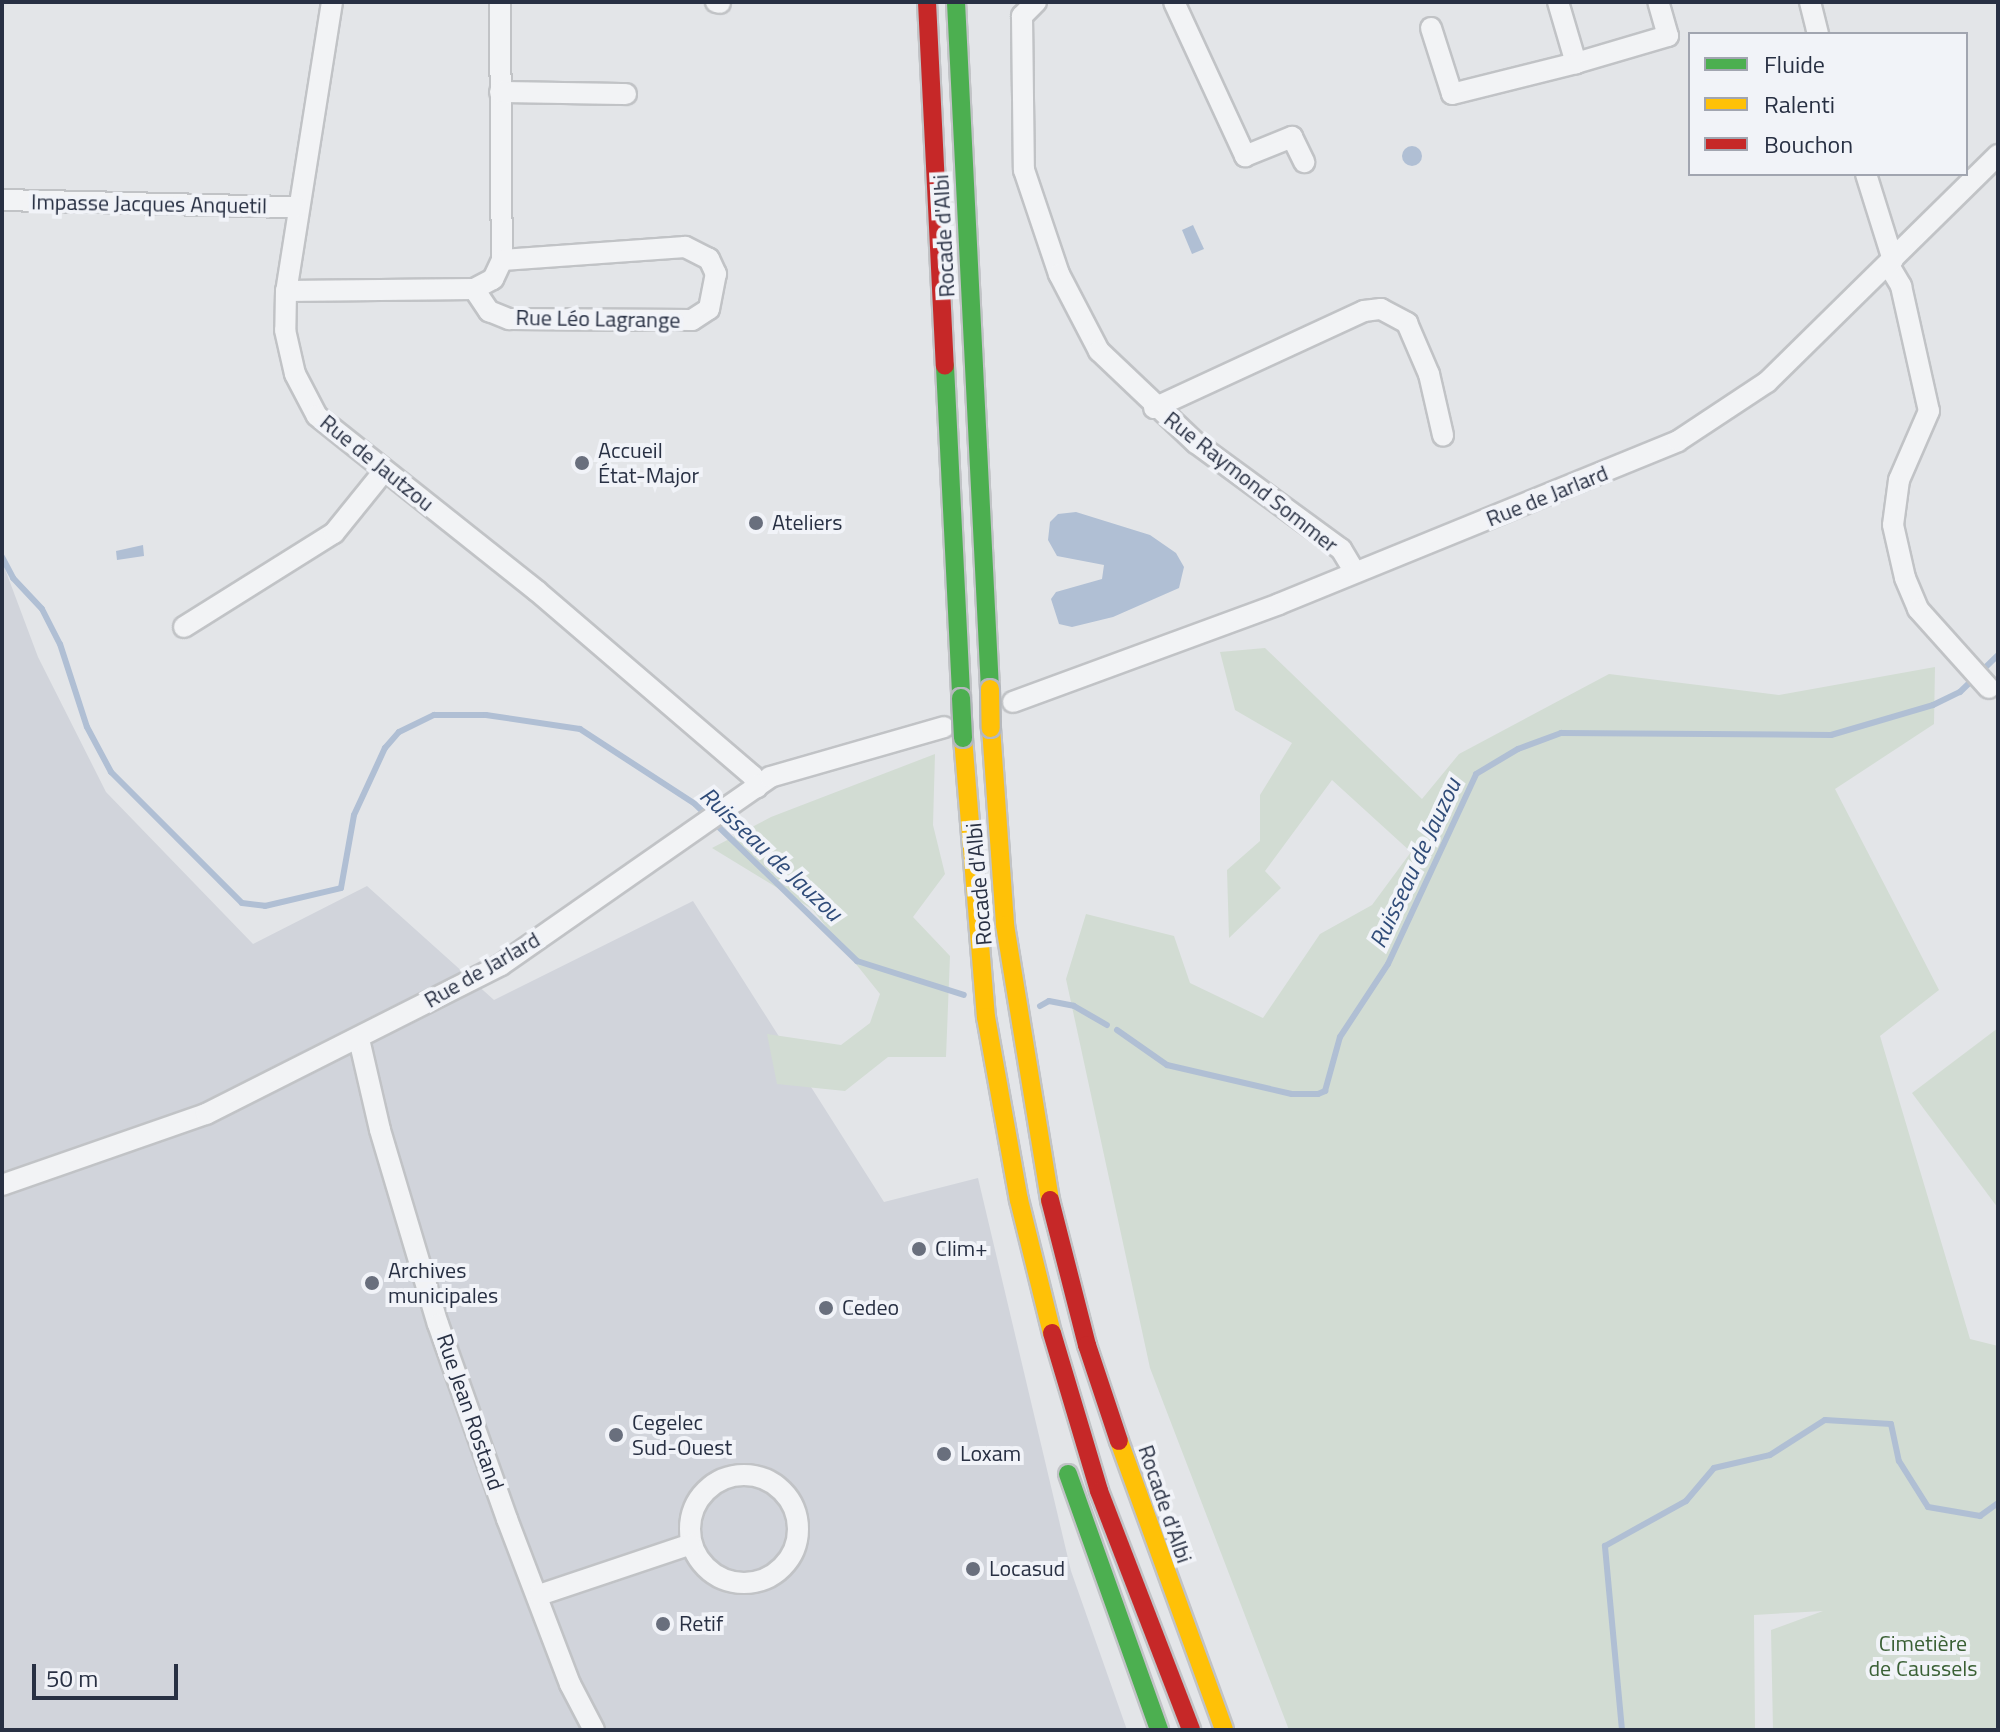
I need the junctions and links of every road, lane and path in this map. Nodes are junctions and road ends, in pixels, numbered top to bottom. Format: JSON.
{"nodes":[{"id":1,"x":332,"y":2,"type":"edge"},
{"id":2,"x":500,"y":2,"type":"edge"},
{"id":3,"x":927,"y":2,"type":"edge"},
{"id":4,"x":956,"y":2,"type":"edge"},
{"id":5,"x":1036,"y":2,"type":"edge"},
{"id":6,"x":1174,"y":2,"type":"edge"},
{"id":7,"x":1558,"y":2,"type":"edge"},
{"id":8,"x":1658,"y":2,"type":"edge"},
{"id":9,"x":1810,"y":2,"type":"edge"},
{"id":10,"x":1431,"y":28,"type":"dead end"},
{"id":11,"x":1818,"y":32,"type":"edge"},
{"id":12,"x":1576,"y":63,"type":"junction"},
{"id":13,"x":500,"y":92,"type":"junction"},
{"id":14,"x":626,"y":94,"type":"dead end"},
{"id":15,"x":1998,"y":155,"type":"edge"},
{"id":16,"x":1304,"y":162,"type":"dead end"},
{"id":17,"x":1867,"y":176,"type":"edge"},
{"id":18,"x":2,"y":200,"type":"edge"},
{"id":19,"x":295,"y":207,"type":"junction"},
{"id":20,"x":502,"y":260,"type":"junction"},
{"id":21,"x":1891,"y":262,"type":"junction"},
{"id":22,"x":474,"y":289,"type":"junction"},
{"id":23,"x":286,"y":291,"type":"junction"},
{"id":24,"x":1154,"y":408,"type":"junction"},
{"id":25,"x":1443,"y":435,"type":"dead end"},
{"id":26,"x":384,"y":471,"type":"junction"},
{"id":27,"x":1355,"y":572,"type":"junction"},
{"id":28,"x":184,"y":627,"type":"dead end"},
{"id":29,"x":1989,"y":688,"type":"dead end"},
{"id":30,"x":1013,"y":702,"type":"dead end"},
{"id":31,"x":944,"y":727,"type":"dead end"},
{"id":32,"x":749,"y":792,"type":"junction"},
{"id":33,"x":986,"y":1017,"type":"junction"},
{"id":34,"x":359,"y":1039,"type":"junction"},
{"id":35,"x":2,"y":1185,"type":"edge"},
{"id":36,"x":1025,"y":1309,"type":"dead end"},
{"id":37,"x":1064,"y":1461,"type":"dead end"},
{"id":38,"x":691,"y":1544,"type":"junction"},
{"id":39,"x":539,"y":1595,"type":"junction"},
{"id":40,"x":1151,"y":1720,"type":"edge"},
{"id":41,"x":594,"y":1730,"type":"edge"},
{"id":42,"x":1159,"y":1730,"type":"edge"},
{"id":43,"x":1191,"y":1730,"type":"edge"},
{"id":44,"x":1224,"y":1730,"type":"edge"}],
"edges":[{"from":1,"to":19,"type":"street","name":"Rue de Jautzou"},
{"from":2,"to":13,"type":"street"},
{"from":3,"to":33,"type":"highway","name":"Rocade d'Albi","bridge":true},
{"from":4,"to":44,"type":"highway","name":"Rocade d'Albi","bridge":true},
{"from":5,"to":24,"type":"street","name":"Rue Raymond Sommer"},
{"from":6,"to":16,"type":"street"},
{"from":7,"to":12,"type":"street"},
{"from":8,"to":12,"type":"street"},
{"from":9,"to":11,"type":"street"},
{"from":10,"to":12,"type":"street"},
{"from":13,"to":14,"type":"street"},
{"from":13,"to":20,"type":"street"},
{"from":15,"to":21,"type":"street","name":"Rue de Jarlard"},
{"from":17,"to":21,"type":"street"},
{"from":18,"to":19,"type":"street","name":"Impasse Jacques Anquetil"},
{"from":19,"to":23,"type":"street","name":"Rue de Jautzou"},
{"from":20,"to":22,"type":"street"},
{"from":20,"to":22,"type":"street","name":"Rue Léo Lagrange"},
{"from":21,"to":27,"type":"street","name":"Rue de Jarlard"},
{"from":21,"to":29,"type":"street"},
{"from":22,"to":23,"type":"street"},
{"from":23,"to":26,"type":"street","name":"Rue de Jautzou"},
{"from":24,"to":25,"type":"street"},
{"from":24,"to":27,"type":"street","name":"Rue Raymond Sommer"},
{"from":26,"to":28,"type":"street"},
{"from":26,"to":32,"type":"street","name":"Rue de Jautzou"},
{"from":27,"to":30,"type":"street","name":"Rue de Jarlard"},
{"from":31,"to":32,"type":"street","name":"Rue de Jarlard"},
{"from":32,"to":34,"type":"street","name":"Rue de Jarlard"},
{"from":33,"to":36,"type":"highway"},
{"from":33,"to":43,"type":"highway","name":"Rocade d'Albi"},
{"from":34,"to":35,"type":"street","name":"Rue de Jarlard"},
{"from":34,"to":39,"type":"street","name":"Rue Jean Rostand"},
{"from":37,"to":40,"type":"highway"},
{"from":38,"to":38,"type":"street"},
{"from":38,"to":39,"type":"street"},
{"from":39,"to":41,"type":"street","name":"Rue Jean Rostand"},
{"from":40,"to":42,"type":"highway"}]}
